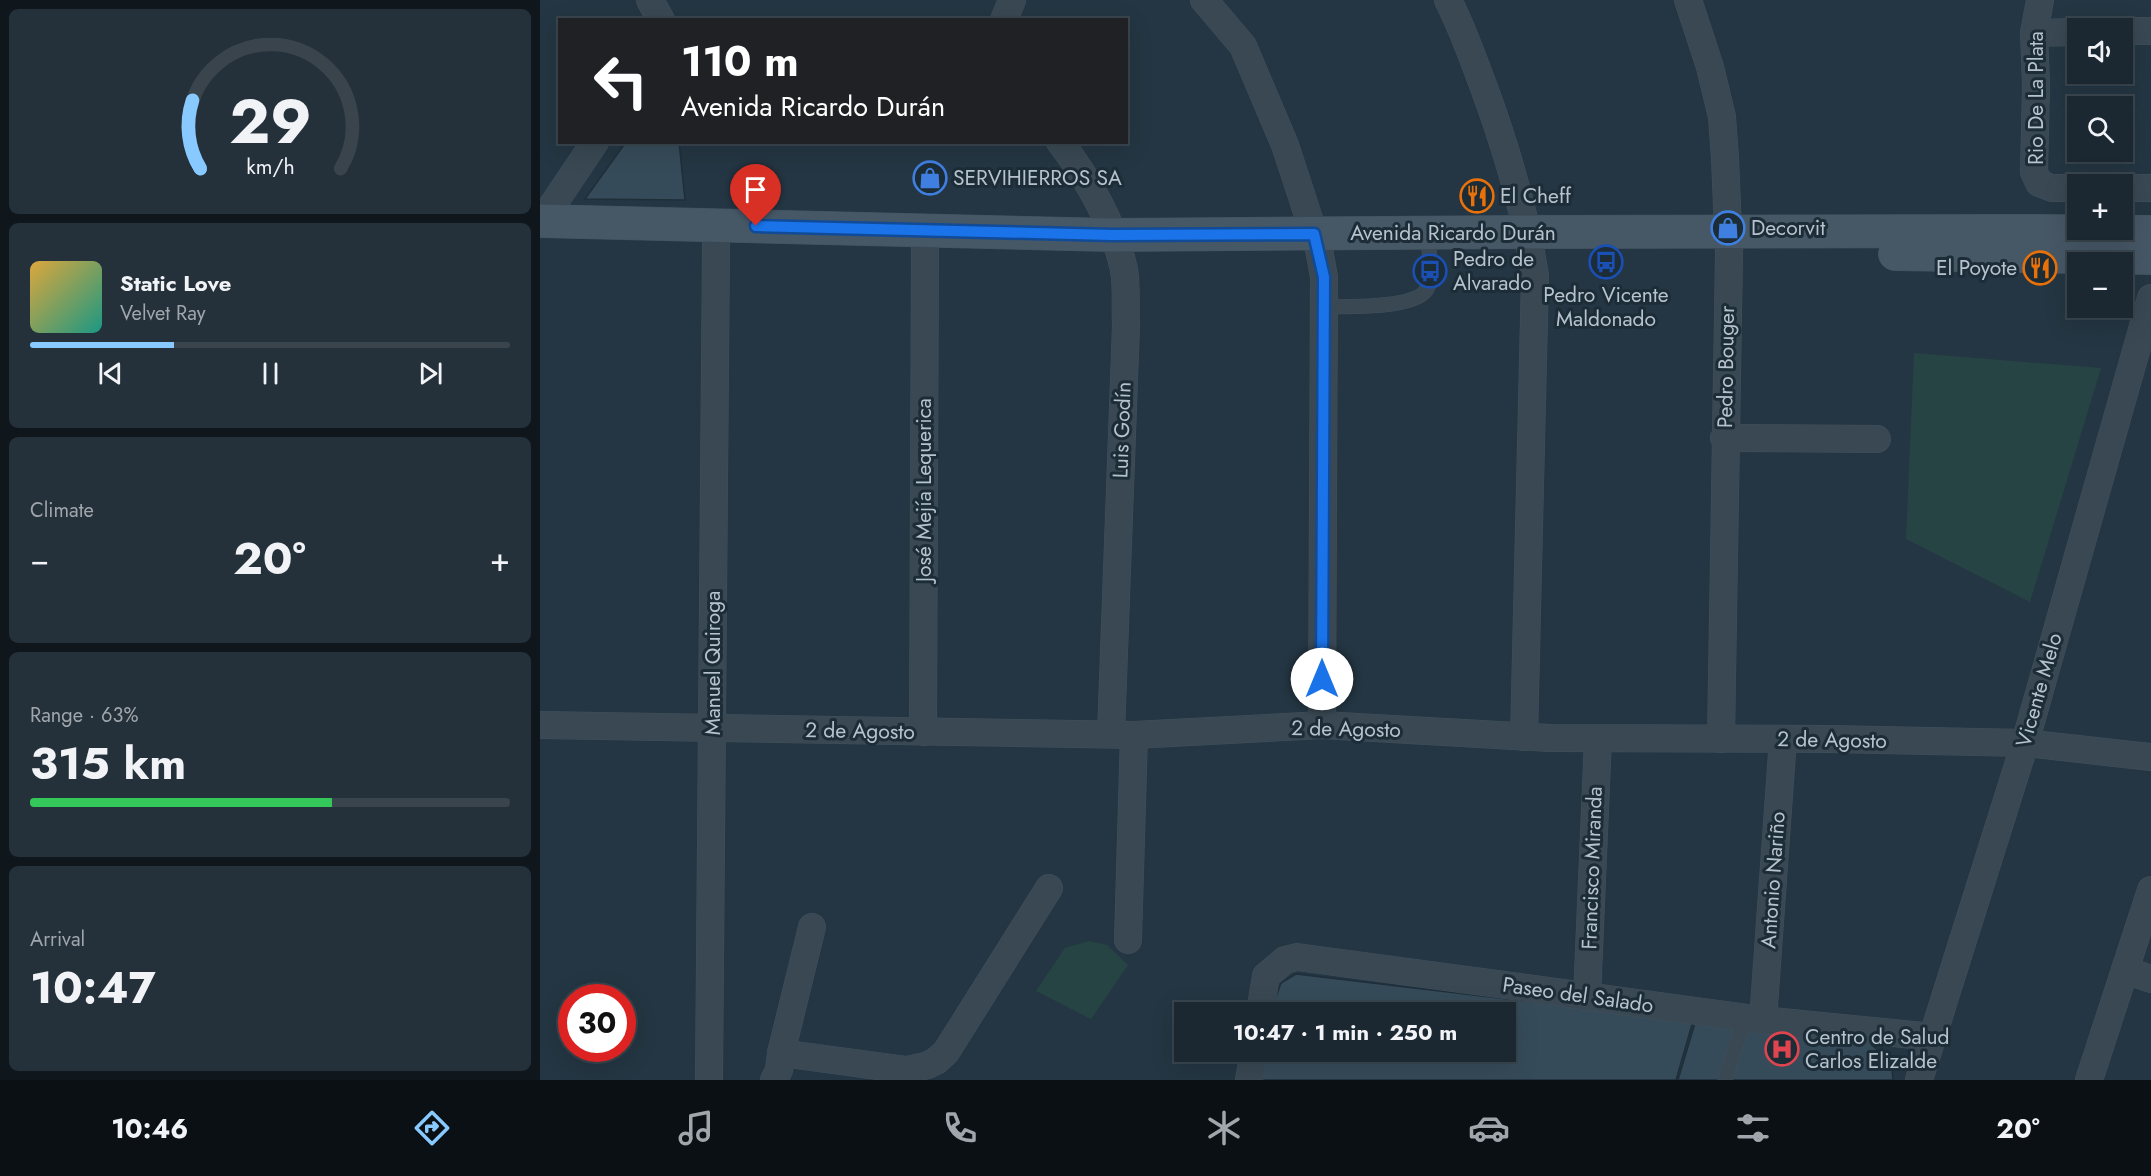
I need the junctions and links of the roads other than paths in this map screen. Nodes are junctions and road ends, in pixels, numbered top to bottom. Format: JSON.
{"nodes":[{"id":1,"x":650,"y":0,"type":"edge"},
{"id":2,"x":1012,"y":0,"type":"edge"},
{"id":3,"x":1204,"y":0,"type":"edge"},
{"id":4,"x":1448,"y":0,"type":"edge"},
{"id":5,"x":1688,"y":0,"type":"edge"},
{"id":6,"x":2040,"y":0,"type":"edge"},
{"id":7,"x":660,"y":18,"type":"edge"},
{"id":8,"x":1005,"y":18,"type":"edge"},
{"id":9,"x":2151,"y":31,"type":"edge"},
{"id":10,"x":2067,"y":32,"type":"edge"},
{"id":11,"x":2133,"y":32,"type":"edge"},
{"id":12,"x":2034,"y":33,"type":"junction"},
{"id":13,"x":594,"y":144,"type":"edge"},
{"id":14,"x":1062,"y":144,"type":"edge"},
{"id":15,"x":2065,"y":188,"type":"edge"},
{"id":16,"x":2133,"y":188,"type":"edge"},
{"id":17,"x":2151,"y":188,"type":"edge"},
{"id":18,"x":541,"y":227,"type":"edge"},
{"id":19,"x":2151,"y":232,"type":"edge"},
{"id":20,"x":1316,"y":241,"type":"junction"},
{"id":21,"x":1529,"y":241,"type":"junction"},
{"id":22,"x":1728,"y":243,"type":"junction"},
{"id":23,"x":716,"y":245,"type":"junction"},
{"id":24,"x":925,"y":249,"type":"junction"},
{"id":25,"x":1430,"y":249,"type":"junction"},
{"id":26,"x":1118,"y":252,"type":"junction"},
{"id":27,"x":2151,"y":258,"type":"edge"},
{"id":28,"x":2151,"y":298,"type":"edge"},
{"id":29,"x":1324,"y":307,"type":"junction"},
{"id":30,"x":1724,"y":438,"type":"junction"},
{"id":31,"x":1877,"y":439,"type":"dead end"},
{"id":32,"x":540,"y":725,"type":"edge"},
{"id":33,"x":1322,"y":725,"type":"junction"},
{"id":34,"x":712,"y":729,"type":"junction"},
{"id":35,"x":923,"y":732,"type":"junction"},
{"id":36,"x":1123,"y":734,"type":"junction"},
{"id":37,"x":1524,"y":737,"type":"junction"},
{"id":38,"x":1598,"y":739,"type":"junction"},
{"id":39,"x":1720,"y":739,"type":"junction"},
{"id":40,"x":1783,"y":739,"type":"junction"},
{"id":41,"x":2025,"y":743,"type":"junction"},
{"id":42,"x":2151,"y":757,"type":"edge"},
{"id":43,"x":1049,"y":888,"type":"dead end"},
{"id":44,"x":2151,"y":890,"type":"edge"},
{"id":45,"x":812,"y":927,"type":"dead end"},
{"id":46,"x":1128,"y":940,"type":"dead end"},
{"id":47,"x":2125,"y":970,"type":"junction"},
{"id":48,"x":2151,"y":979,"type":"edge"},
{"id":49,"x":1587,"y":997,"type":"junction"},
{"id":50,"x":1262,"y":1002,"type":"edge"},
{"id":51,"x":1754,"y":1019,"type":"junction"},
{"id":52,"x":1933,"y":1037,"type":"junction"},
{"id":53,"x":781,"y":1053,"type":"junction"},
{"id":54,"x":1252,"y":1062,"type":"edge"},
{"id":55,"x":709,"y":1080,"type":"edge"},
{"id":56,"x":774,"y":1080,"type":"edge"},
{"id":57,"x":1249,"y":1080,"type":"edge"},
{"id":58,"x":1725,"y":1080,"type":"edge"},
{"id":59,"x":1919,"y":1080,"type":"edge"},
{"id":60,"x":2089,"y":1080,"type":"edge"}],
"edges":[{"from":1,"to":7,"type":"street"},
{"from":2,"to":8,"type":"street"},
{"from":3,"to":20,"type":"street"},
{"from":4,"to":21,"type":"street"},
{"from":5,"to":22,"type":"street","name":"Pedro Bouger"},
{"from":6,"to":12,"type":"street","name":"Rio De La Plata"},
{"from":9,"to":11,"type":"street"},
{"from":10,"to":12,"type":"street"},
{"from":12,"to":15,"type":"street","name":"Rio De La Plata"},
{"from":13,"to":18,"type":"street"},
{"from":14,"to":26,"type":"street","name":"Luis Godín"},
{"from":16,"to":17,"type":"street"},
{"from":18,"to":23,"type":"street","name":"Avenida Ricardo Durán"},
{"from":18,"to":26,"type":"street","name":"Avenida Ricardo Durán"},
{"from":19,"to":22,"type":"street","name":"Avenida Ricardo Durán"},
{"from":20,"to":21,"type":"street","name":"Avenida Ricardo Durán"},
{"from":20,"to":25,"type":"street","name":"Avenida Ricardo Durán"},
{"from":20,"to":26,"type":"street","name":"Avenida Ricardo Durán"},
{"from":20,"to":29,"type":"street"},
{"from":21,"to":22,"type":"street","name":"Avenida Ricardo Durán"},
{"from":21,"to":25,"type":"street","name":"Avenida Ricardo Durán"},
{"from":21,"to":37,"type":"street"},
{"from":22,"to":27,"type":"street","name":"Avenida Ricardo Durán"},
{"from":22,"to":30,"type":"street","name":"Pedro Bouger"},
{"from":23,"to":24,"type":"street","name":"Avenida Ricardo Durán"},
{"from":23,"to":34,"type":"street","name":"Manuel Quiroga"},
{"from":24,"to":26,"type":"street","name":"Avenida Ricardo Durán"},
{"from":24,"to":35,"type":"street","name":"José Mejía Lequerica"},
{"from":25,"to":29,"type":"lane"},
{"from":26,"to":36,"type":"street","name":"Luis Godín"},
{"from":28,"to":41,"type":"street","name":"Vicente Melo"},
{"from":29,"to":33,"type":"street"},
{"from":30,"to":31,"type":"street"},
{"from":30,"to":39,"type":"street","name":"Pedro Bouger"},
{"from":32,"to":34,"type":"street","name":"2 de Agosto"},
{"from":33,"to":36,"type":"street","name":"2 de Agosto"},
{"from":33,"to":37,"type":"street","name":"2 de Agosto"},
{"from":34,"to":35,"type":"street","name":"2 de Agosto"},
{"from":34,"to":55,"type":"street","name":"Manuel Quiroga"},
{"from":35,"to":36,"type":"street","name":"2 de Agosto"},
{"from":36,"to":46,"type":"street","name":"Luis Godín"},
{"from":37,"to":38,"type":"street","name":"2 de Agosto"},
{"from":38,"to":39,"type":"street","name":"2 de Agosto"},
{"from":38,"to":49,"type":"street","name":"Francisco Miranda"},
{"from":39,"to":40,"type":"street","name":"2 de Agosto"},
{"from":40,"to":41,"type":"street","name":"2 de Agosto"},
{"from":40,"to":51,"type":"street","name":"Antonio Nariño"},
{"from":41,"to":42,"type":"street","name":"2 de Agosto"},
{"from":41,"to":52,"type":"street","name":"Vicente Melo"},
{"from":43,"to":53,"type":"street"},
{"from":44,"to":47,"type":"street"},
{"from":45,"to":53,"type":"street"},
{"from":47,"to":48,"type":"street"},
{"from":47,"to":60,"type":"street"},
{"from":49,"to":50,"type":"street","name":"Paseo del Salado"},
{"from":49,"to":51,"type":"street","name":"Paseo del Salado"},
{"from":51,"to":52,"type":"street","name":"Paseo del Salado"},
{"from":51,"to":58,"type":"lane"},
{"from":52,"to":59,"type":"street","name":"Vicente Melo"},
{"from":53,"to":56,"type":"street"},
{"from":54,"to":57,"type":"street"}]}
